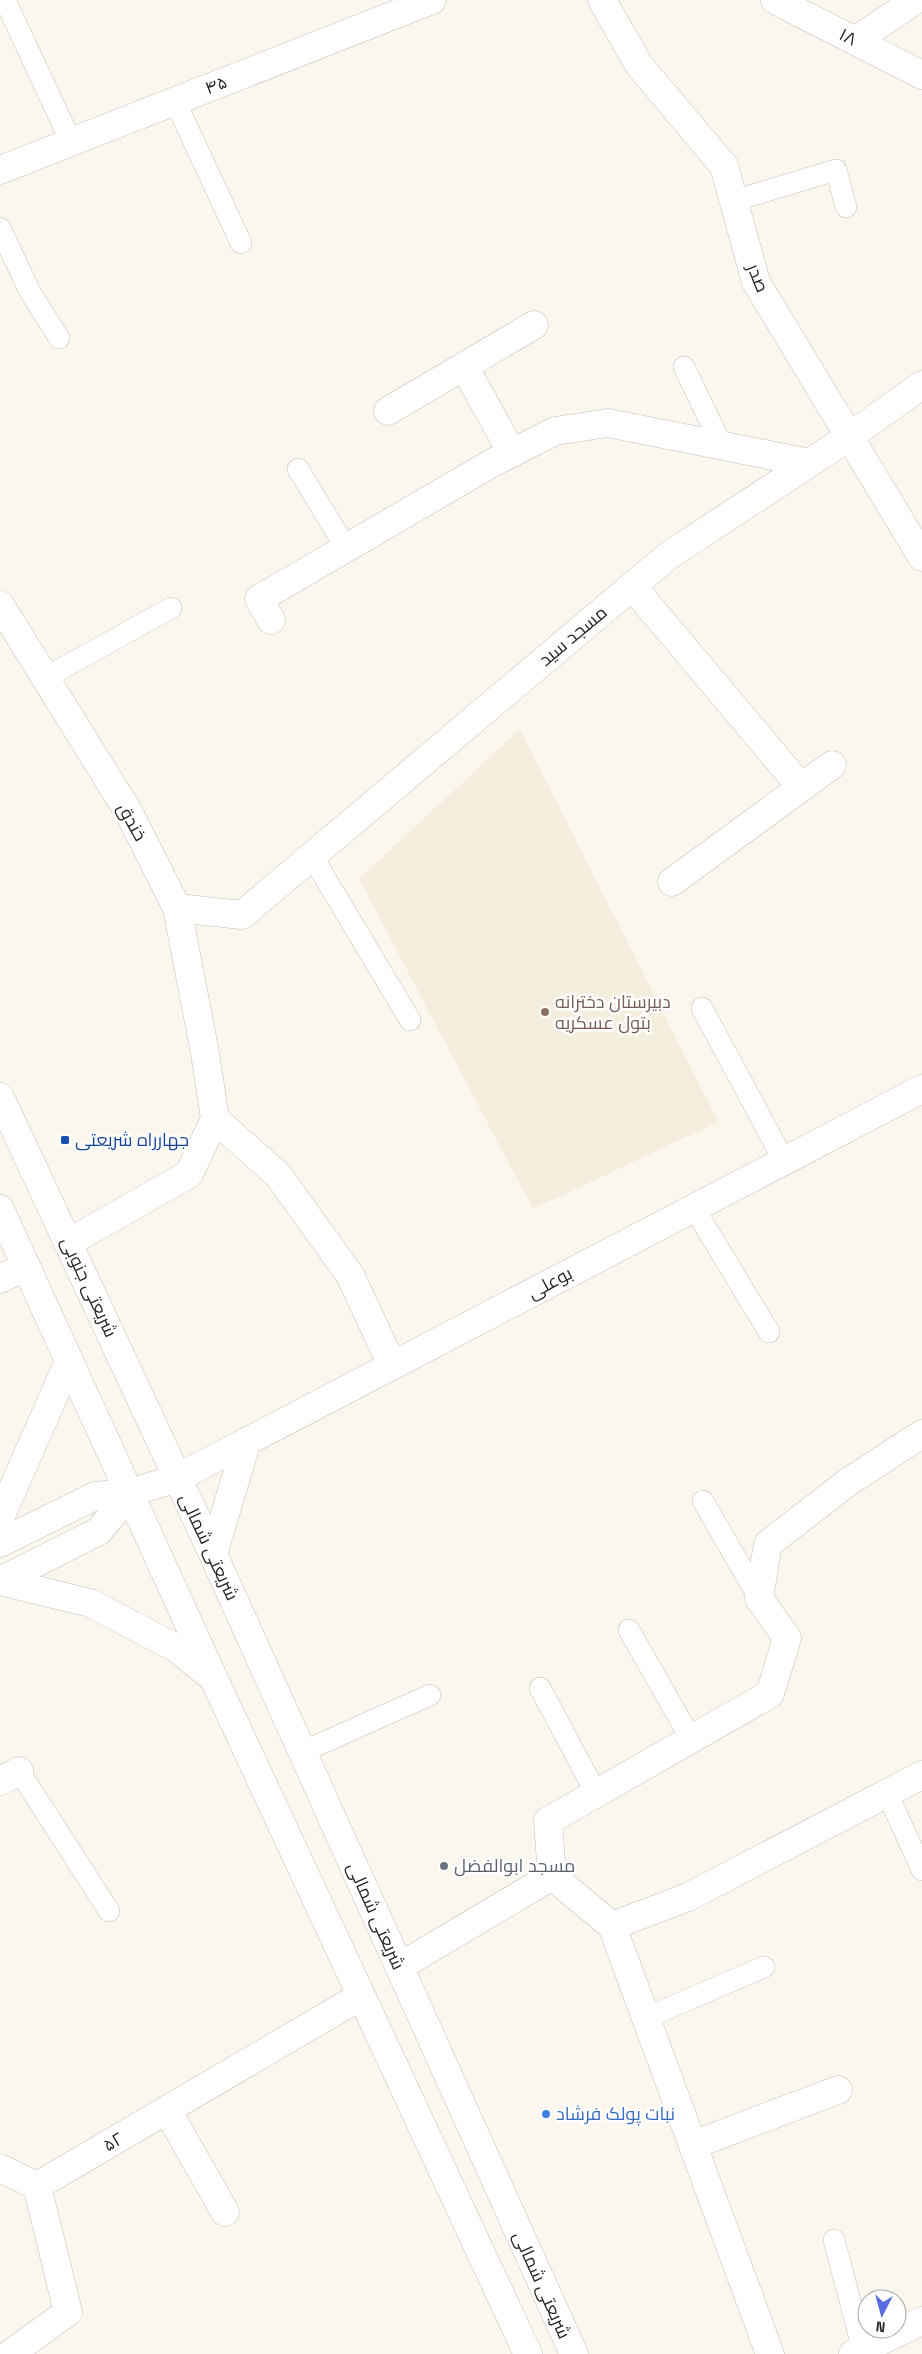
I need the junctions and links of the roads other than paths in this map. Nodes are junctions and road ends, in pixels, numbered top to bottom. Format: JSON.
{"nodes":[{"id":1,"x":5,"y":0,"type":"edge"},
{"id":2,"x":432,"y":0,"type":"edge"},
{"id":3,"x":602,"y":0,"type":"edge"},
{"id":4,"x":774,"y":0,"type":"edge"},
{"id":5,"x":915,"y":0,"type":"edge"},
{"id":6,"x":855,"y":41,"type":"junction"},
{"id":7,"x":922,"y":75,"type":"edge"},
{"id":8,"x":175,"y":101,"type":"junction"},
{"id":9,"x":71,"y":142,"type":"junction"},
{"id":10,"x":0,"y":170,"type":"edge"},
{"id":11,"x":733,"y":201,"type":"junction"},
{"id":12,"x":846,"y":207,"type":"dead end"},
{"id":13,"x":0,"y":228,"type":"edge"},
{"id":14,"x":241,"y":243,"type":"dead end"},
{"id":15,"x":534,"y":325,"type":"dead end"},
{"id":16,"x":59,"y":338,"type":"dead end"},
{"id":17,"x":464,"y":366,"type":"junction"},
{"id":18,"x":684,"y":367,"type":"dead end"},
{"id":19,"x":922,"y":385,"type":"edge"},
{"id":20,"x":388,"y":411,"type":"dead end"},
{"id":21,"x":849,"y":437,"type":"junction"},
{"id":22,"x":722,"y":446,"type":"junction"},
{"id":23,"x":512,"y":453,"type":"junction"},
{"id":24,"x":809,"y":463,"type":"junction"},
{"id":25,"x":298,"y":470,"type":"dead end"},
{"id":26,"x":346,"y":548,"type":"junction"},
{"id":27,"x":922,"y":557,"type":"edge"},
{"id":28,"x":632,"y":586,"type":"junction"},
{"id":29,"x":0,"y":605,"type":"edge"},
{"id":30,"x":170,"y":608,"type":"dead end"},
{"id":31,"x":271,"y":620,"type":"dead end"},
{"id":32,"x":46,"y":678,"type":"junction"},
{"id":33,"x":832,"y":765,"type":"dead end"},
{"id":34,"x":801,"y":787,"type":"junction"},
{"id":35,"x":312,"y":856,"type":"junction"},
{"id":36,"x":672,"y":882,"type":"dead end"},
{"id":37,"x":177,"y":908,"type":"junction"},
{"id":38,"x":702,"y":1008,"type":"dead end"},
{"id":39,"x":410,"y":1020,"type":"dead end"},
{"id":40,"x":922,"y":1089,"type":"edge"},
{"id":41,"x":0,"y":1097,"type":"edge"},
{"id":42,"x":215,"y":1119,"type":"junction"},
{"id":43,"x":784,"y":1161,"type":"junction"},
{"id":44,"x":694,"y":1208,"type":"junction"},
{"id":45,"x":0,"y":1209,"type":"edge"},
{"id":46,"x":68,"y":1243,"type":"junction"},
{"id":47,"x":26,"y":1266,"type":"junction"},
{"id":48,"x":0,"y":1279,"type":"edge"},
{"id":49,"x":770,"y":1332,"type":"dead end"},
{"id":50,"x":69,"y":1361,"type":"junction"},
{"id":51,"x":392,"y":1365,"type":"junction"},
{"id":52,"x":922,"y":1434,"type":"edge"},
{"id":53,"x":247,"y":1441,"type":"junction"},
{"id":54,"x":177,"y":1478,"type":"junction"},
{"id":55,"x":130,"y":1493,"type":"junction"},
{"id":56,"x":703,"y":1501,"type":"dead end"},
{"id":57,"x":0,"y":1518,"type":"edge"},
{"id":58,"x":0,"y":1543,"type":"edge"},
{"id":59,"x":213,"y":1554,"type":"junction"},
{"id":60,"x":0,"y":1581,"type":"edge"},
{"id":61,"x":759,"y":1598,"type":"junction"},
{"id":62,"x":629,"y":1630,"type":"dead end"},
{"id":63,"x":213,"y":1677,"type":"junction"},
{"id":64,"x":540,"y":1688,"type":"dead end"},
{"id":65,"x":430,"y":1695,"type":"dead end"},
{"id":66,"x":691,"y":1739,"type":"junction"},
{"id":67,"x":302,"y":1752,"type":"junction"},
{"id":68,"x":922,"y":1774,"type":"edge"},
{"id":69,"x":10,"y":1776,"type":"edge"},
{"id":70,"x":596,"y":1793,"type":"junction"},
{"id":71,"x":887,"y":1793,"type":"junction"},
{"id":72,"x":922,"y":1870,"type":"edge"},
{"id":73,"x":552,"y":1876,"type":"junction"},
{"id":74,"x":109,"y":1911,"type":"dead end"},
{"id":75,"x":612,"y":1926,"type":"junction"},
{"id":76,"x":764,"y":1967,"type":"dead end"},
{"id":77,"x":399,"y":1968,"type":"junction"},
{"id":78,"x":361,"y":1996,"type":"junction"},
{"id":79,"x":646,"y":2018,"type":"junction"},
{"id":80,"x":838,"y":2090,"type":"dead end"},
{"id":81,"x":167,"y":2110,"type":"junction"},
{"id":82,"x":693,"y":2146,"type":"junction"},
{"id":83,"x":0,"y":2168,"type":"edge"},
{"id":84,"x":37,"y":2186,"type":"junction"},
{"id":85,"x":224,"y":2212,"type":"dead end"},
{"id":86,"x":834,"y":2240,"type":"dead end"},
{"id":87,"x":922,"y":2321,"type":"edge"},
{"id":88,"x":858,"y":2352,"type":"edge"},
{"id":89,"x":10,"y":2354,"type":"edge"},
{"id":90,"x":528,"y":2354,"type":"edge"},
{"id":91,"x":574,"y":2354,"type":"edge"},
{"id":92,"x":770,"y":2354,"type":"edge"}],
"edges":[{"from":1,"to":9,"type":"lane"},
{"from":2,"to":8,"type":"street","name":"۴۵"},
{"from":3,"to":11,"type":"street","name":"صدر"},
{"from":4,"to":6,"type":"street","name":"۱۸"},
{"from":5,"to":6,"type":"street"},
{"from":6,"to":7,"type":"street","name":"۱۸"},
{"from":8,"to":9,"type":"street","name":"۴۵"},
{"from":8,"to":14,"type":"lane"},
{"from":9,"to":10,"type":"street","name":"۴۵"},
{"from":11,"to":12,"type":"lane"},
{"from":11,"to":21,"type":"street","name":"صدر"},
{"from":13,"to":16,"type":"lane"},
{"from":15,"to":17,"type":"street"},
{"from":17,"to":20,"type":"street"},
{"from":17,"to":23,"type":"street"},
{"from":18,"to":22,"type":"lane"},
{"from":19,"to":21,"type":"street","name":"مسجد سید"},
{"from":21,"to":24,"type":"street","name":"مسجد سید"},
{"from":21,"to":27,"type":"street","name":"صدر"},
{"from":22,"to":23,"type":"street"},
{"from":22,"to":24,"type":"street"},
{"from":23,"to":26,"type":"street"},
{"from":24,"to":28,"type":"street","name":"مسجد سید"},
{"from":25,"to":26,"type":"lane"},
{"from":26,"to":31,"type":"street"},
{"from":28,"to":34,"type":"street"},
{"from":28,"to":35,"type":"street","name":"مسجد سید"},
{"from":29,"to":32,"type":"street","name":"خندق"},
{"from":30,"to":32,"type":"lane"},
{"from":32,"to":37,"type":"street","name":"خندق"},
{"from":33,"to":34,"type":"street"},
{"from":34,"to":36,"type":"street"},
{"from":35,"to":37,"type":"street"},
{"from":35,"to":39,"type":"lane"},
{"from":37,"to":42,"type":"street","name":"خندق"},
{"from":38,"to":43,"type":"lane"},
{"from":40,"to":43,"type":"street","name":"بوعلی"},
{"from":41,"to":46,"type":"street","name":"شریعتی جنوبی"},
{"from":42,"to":46,"type":"street"},
{"from":42,"to":51,"type":"street"},
{"from":43,"to":44,"type":"street","name":"بوعلی"},
{"from":44,"to":49,"type":"lane"},
{"from":44,"to":51,"type":"street","name":"بوعلی"},
{"from":45,"to":47,"type":"street"},
{"from":46,"to":54,"type":"street","name":"شریعتی جنوبی"},
{"from":47,"to":48,"type":"street"},
{"from":47,"to":50,"type":"street"},
{"from":50,"to":55,"type":"street"},
{"from":50,"to":57,"type":"street"},
{"from":51,"to":53,"type":"street","name":"بوعلی"},
{"from":52,"to":61,"type":"street"},
{"from":53,"to":54,"type":"street","name":"بوعلی"},
{"from":53,"to":59,"type":"street"},
{"from":54,"to":55,"type":"street","name":"بوعلی"},
{"from":54,"to":59,"type":"street","name":"شریعتی شمالی"},
{"from":55,"to":58,"type":"street","name":"بوعلی"},
{"from":55,"to":60,"type":"street"},
{"from":55,"to":63,"type":"street"},
{"from":56,"to":61,"type":"lane"},
{"from":59,"to":67,"type":"street","name":"شریعتی شمالی"},
{"from":60,"to":63,"type":"street"},
{"from":61,"to":66,"type":"street"},
{"from":62,"to":66,"type":"lane"},
{"from":63,"to":78,"type":"street"},
{"from":64,"to":70,"type":"lane"},
{"from":65,"to":67,"type":"lane"},
{"from":66,"to":70,"type":"street"},
{"from":67,"to":77,"type":"street","name":"شریعتی شمالی"},
{"from":68,"to":71,"type":"street"},
{"from":69,"to":74,"type":"lane"},
{"from":70,"to":73,"type":"street"},
{"from":71,"to":72,"type":"lane"},
{"from":71,"to":75,"type":"street"},
{"from":73,"to":75,"type":"street"},
{"from":73,"to":77,"type":"street"},
{"from":75,"to":79,"type":"street"},
{"from":76,"to":79,"type":"lane"},
{"from":77,"to":91,"type":"street","name":"شریعتی شمالی"},
{"from":78,"to":81,"type":"street","name":"۵۲"},
{"from":78,"to":90,"type":"street"},
{"from":79,"to":82,"type":"street"},
{"from":80,"to":82,"type":"street"},
{"from":81,"to":84,"type":"street","name":"۵۲"},
{"from":81,"to":85,"type":"street"},
{"from":82,"to":92,"type":"street"},
{"from":83,"to":84,"type":"street"},
{"from":84,"to":89,"type":"street"},
{"from":86,"to":88,"type":"lane"},
{"from":87,"to":88,"type":"street"}]}
